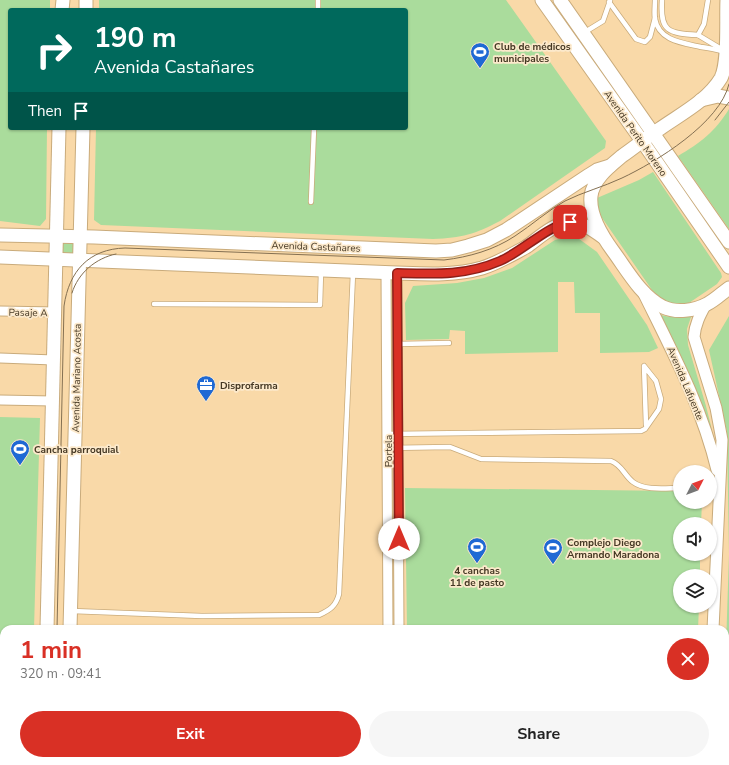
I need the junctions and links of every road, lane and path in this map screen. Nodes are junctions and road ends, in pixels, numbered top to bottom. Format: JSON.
{"nodes":[{"id":1,"x":542,"y":0,"type":"edge"},
{"id":2,"x":560,"y":0,"type":"edge"},
{"id":3,"x":655,"y":0,"type":"edge"},
{"id":4,"x":662,"y":0,"type":"edge"},
{"id":5,"x":708,"y":0,"type":"edge"},
{"id":6,"x":727,"y":0,"type":"edge"},
{"id":7,"x":610,"y":1,"type":"edge"},
{"id":8,"x":655,"y":18,"type":"junction"},
{"id":9,"x":583,"y":33,"type":"junction"},
{"id":10,"x":698,"y":34,"type":"junction"},
{"id":11,"x":726,"y":52,"type":"junction"},
{"id":12,"x":729,"y":98,"type":"edge"},
{"id":13,"x":701,"y":100,"type":"junction"},
{"id":14,"x":59,"y":130,"type":"edge"},
{"id":15,"x":83,"y":130,"type":"edge"},
{"id":16,"x":314,"y":130,"type":"edge"},
{"id":17,"x":653,"y":133,"type":"junction"},
{"id":18,"x":642,"y":141,"type":"junction"},
{"id":19,"x":610,"y":166,"type":"junction"},
{"id":20,"x":311,"y":202,"type":"dead end"},
{"id":21,"x":0,"y":235,"type":"edge"},
{"id":22,"x":57,"y":236,"type":"junction"},
{"id":23,"x":81,"y":237,"type":"junction"},
{"id":24,"x":604,"y":238,"type":"junction"},
{"id":25,"x":729,"y":242,"type":"edge"},
{"id":26,"x":0,"y":257,"type":"edge"},
{"id":27,"x":56,"y":260,"type":"junction"},
{"id":28,"x":80,"y":261,"type":"junction"},
{"id":29,"x":729,"y":267,"type":"edge"},
{"id":30,"x":321,"y":270,"type":"junction"},
{"id":31,"x":353,"y":271,"type":"junction"},
{"id":32,"x":391,"y":273,"type":"junction"},
{"id":33,"x":729,"y":288,"type":"edge"},
{"id":34,"x":642,"y":290,"type":"junction"},
{"id":35,"x":154,"y":304,"type":"dead end"},
{"id":36,"x":706,"y":304,"type":"junction"},
{"id":37,"x":0,"y":311,"type":"edge"},
{"id":38,"x":56,"y":312,"type":"junction"},
{"id":39,"x":398,"y":344,"type":"junction"},
{"id":40,"x":449,"y":344,"type":"dead end"},
{"id":41,"x":0,"y":358,"type":"edge"},
{"id":42,"x":54,"y":360,"type":"junction"},
{"id":43,"x":0,"y":400,"type":"edge"},
{"id":44,"x":53,"y":401,"type":"junction"},
{"id":45,"x":646,"y":425,"type":"junction"},
{"id":46,"x":388,"y":434,"type":"junction"},
{"id":47,"x":399,"y":434,"type":"junction"},
{"id":48,"x":388,"y":448,"type":"junction"},
{"id":49,"x":399,"y":448,"type":"junction"},
{"id":50,"x":713,"y":465,"type":"edge"},
{"id":51,"x":717,"y":478,"type":"edge"},
{"id":52,"x":673,"y":488,"type":"edge"},
{"id":53,"x":716,"y":509,"type":"edge"},
{"id":54,"x":71,"y":611,"type":"junction"},
{"id":55,"x":47,"y":625,"type":"edge"},
{"id":56,"x":70,"y":625,"type":"edge"},
{"id":57,"x":388,"y":625,"type":"edge"},
{"id":58,"x":400,"y":625,"type":"edge"},
{"id":59,"x":713,"y":625,"type":"edge"}],
"edges":[{"from":1,"to":18,"type":"main road","name":"Avenida Perito Moreno"},
{"from":2,"to":9,"type":"main road","name":"Avenida Perito Moreno"},
{"from":3,"to":8,"type":"lane"},
{"from":4,"to":10,"type":"lane"},
{"from":5,"to":10,"type":"lane"},
{"from":6,"to":11,"type":"main road"},
{"from":7,"to":8,"type":"lane"},
{"from":7,"to":9,"type":"lane"},
{"from":8,"to":11,"type":"lane"},
{"from":9,"to":17,"type":"main road","name":"Avenida Perito Moreno"},
{"from":10,"to":11,"type":"lane"},
{"from":11,"to":13,"type":"main road"},
{"from":12,"to":13,"type":"main road"},
{"from":13,"to":17,"type":"main road"},
{"from":14,"to":22,"type":"main road"},
{"from":15,"to":23,"type":"main road","name":"Avenida Mariano Acosta"},
{"from":16,"to":20,"type":"lane"},
{"from":17,"to":18,"type":"main road"},
{"from":17,"to":25,"type":"main road","name":"Avenida Perito Moreno"},
{"from":18,"to":19,"type":"main road"},
{"from":18,"to":29,"type":"main road","name":"Avenida Perito Moreno"},
{"from":19,"to":23,"type":"main road","name":"Avenida Castañares"},
{"from":19,"to":24,"type":"main road"},
{"from":21,"to":22,"type":"main road","name":"Avenida Castañares"},
{"from":22,"to":23,"type":"main road","name":"Avenida Castañares"},
{"from":22,"to":27,"type":"main road"},
{"from":23,"to":28,"type":"main road","name":"Avenida Mariano Acosta"},
{"from":24,"to":32,"type":"main road"},
{"from":24,"to":34,"type":"main road"},
{"from":26,"to":27,"type":"main road"},
{"from":27,"to":28,"type":"main road"},
{"from":27,"to":38,"type":"main road"},
{"from":28,"to":30,"type":"main road"},
{"from":28,"to":54,"type":"main road","name":"Avenida Mariano Acosta"},
{"from":30,"to":31,"type":"main road"},
{"from":30,"to":35,"type":"lane"},
{"from":31,"to":32,"type":"main road"},
{"from":31,"to":54,"type":"lane"},
{"from":32,"to":39,"type":"street","name":"Portela"},
{"from":32,"to":46,"type":"street","name":"Portela"},
{"from":33,"to":36,"type":"main road"},
{"from":34,"to":36,"type":"main road"},
{"from":34,"to":50,"type":"street","name":"Avenida Lafuente"},
{"from":36,"to":51,"type":"street","name":"Avenida Lafuente"},
{"from":37,"to":38,"type":"street","name":"Pasaje A"},
{"from":38,"to":42,"type":"main road"},
{"from":39,"to":40,"type":"lane"},
{"from":39,"to":47,"type":"street","name":"Portela"},
{"from":41,"to":42,"type":"street"},
{"from":42,"to":44,"type":"main road"},
{"from":43,"to":44,"type":"street"},
{"from":44,"to":55,"type":"main road"},
{"from":45,"to":45,"type":"lane"},
{"from":45,"to":47,"type":"lane"},
{"from":46,"to":47,"type":"lane"},
{"from":46,"to":48,"type":"street","name":"Portela"},
{"from":47,"to":49,"type":"street","name":"Portela"},
{"from":48,"to":49,"type":"lane"},
{"from":48,"to":57,"type":"street","name":"Portela"},
{"from":49,"to":52,"type":"lane"},
{"from":49,"to":58,"type":"street","name":"Portela"},
{"from":53,"to":59,"type":"street","name":"Avenida Lafuente"},
{"from":54,"to":56,"type":"main road","name":"Avenida Mariano Acosta"}]}
